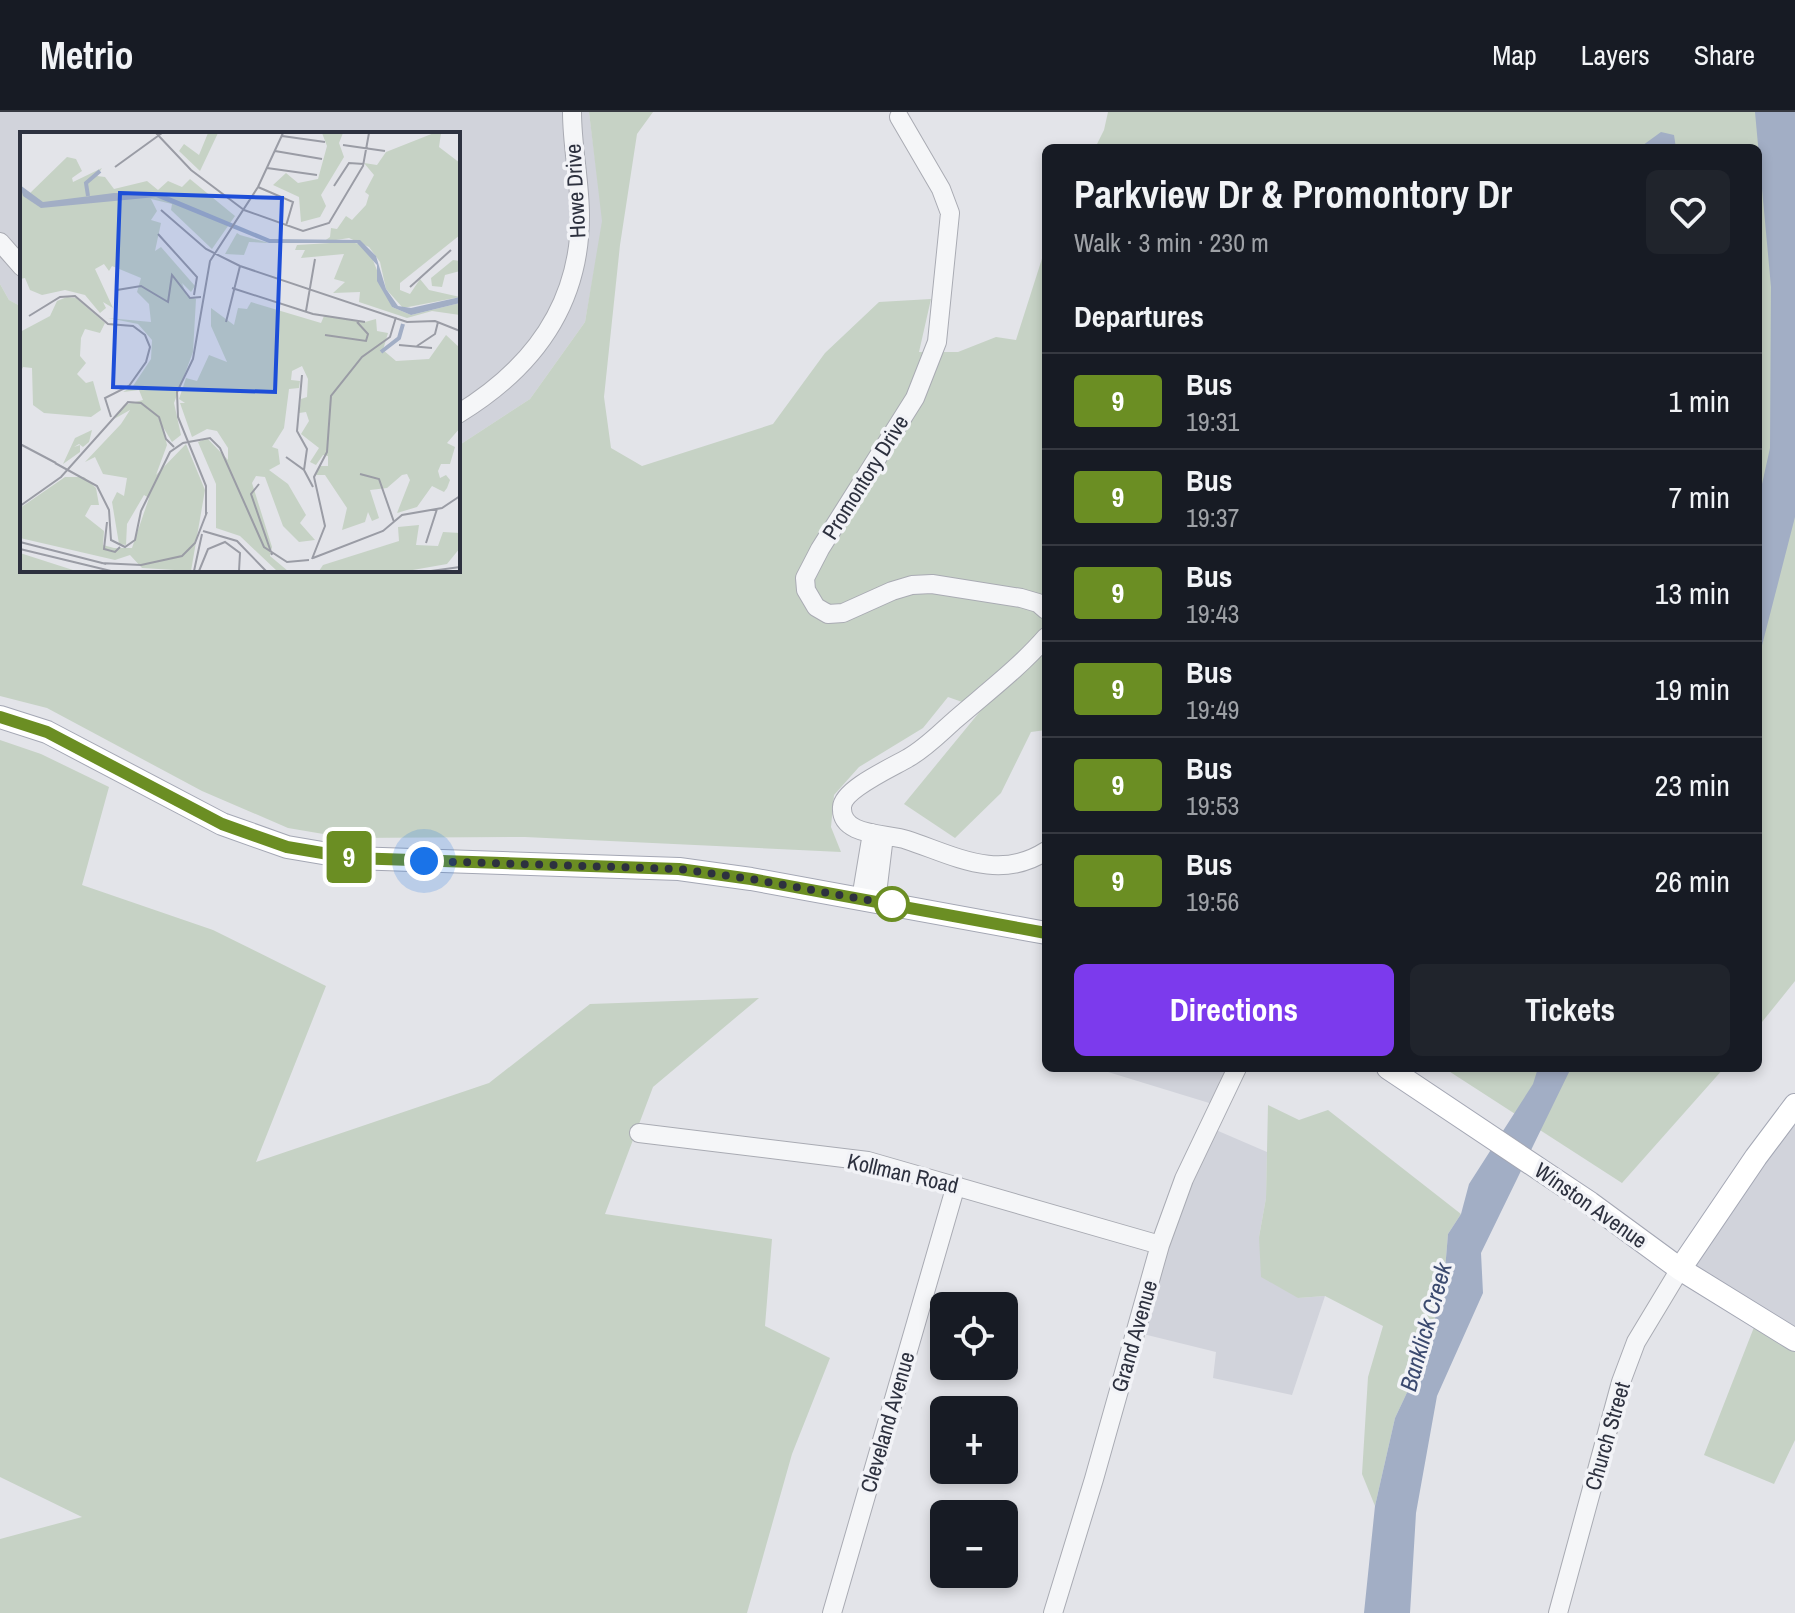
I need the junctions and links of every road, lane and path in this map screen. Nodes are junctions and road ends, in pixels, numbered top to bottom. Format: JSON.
{"nodes":[{"id":1,"x":572,"y":112,"type":"edge"},
{"id":2,"x":899,"y":117,"type":"dead end"},
{"id":3,"x":0,"y":242,"type":"edge"},
{"id":4,"x":20,"y":265,"type":"edge"},
{"id":5,"x":460,"y":413,"type":"edge"},
{"id":6,"x":1042,"y":606,"type":"edge"},
{"id":7,"x":1042,"y":641,"type":"edge"},
{"id":8,"x":0,"y":717,"type":"edge"},
{"id":9,"x":878,"y":834,"type":"junction"},
{"id":10,"x":1042,"y":853,"type":"edge"},
{"id":11,"x":868,"y":900,"type":"junction"},
{"id":12,"x":1042,"y":932,"type":"edge"},
{"id":13,"x":1235,"y":1072,"type":"edge"},
{"id":14,"x":1394,"y":1072,"type":"edge"},
{"id":15,"x":1795,"y":1105,"type":"edge"},
{"id":16,"x":639,"y":1133,"type":"dead end"},
{"id":17,"x":956,"y":1185,"type":"junction"},
{"id":18,"x":1160,"y":1245,"type":"junction"},
{"id":19,"x":1680,"y":1269,"type":"junction"},
{"id":20,"x":1795,"y":1340,"type":"edge"},
{"id":21,"x":832,"y":1613,"type":"edge"},
{"id":22,"x":1053,"y":1613,"type":"edge"},
{"id":23,"x":1558,"y":1613,"type":"edge"}],
"edges":[{"from":1,"to":5,"type":"street","name":"Howe Drive"},
{"from":2,"to":6,"type":"street","name":"Promontory Drive"},
{"from":3,"to":4,"type":"street"},
{"from":7,"to":9,"type":"street"},
{"from":8,"to":11,"type":"main road"},
{"from":9,"to":10,"type":"street"},
{"from":9,"to":11,"type":"street"},
{"from":11,"to":12,"type":"main road"},
{"from":13,"to":18,"type":"street","name":"Grand Avenue"},
{"from":14,"to":19,"type":"main road","name":"Winston Avenue"},
{"from":15,"to":19,"type":"main road"},
{"from":16,"to":17,"type":"street","name":"Kollman Road"},
{"from":17,"to":18,"type":"street","name":"Kollman Road"},
{"from":17,"to":21,"type":"street","name":"Cleveland Avenue"},
{"from":18,"to":22,"type":"street","name":"Grand Avenue"},
{"from":19,"to":20,"type":"main road","name":"Winston Avenue"},
{"from":19,"to":23,"type":"street","name":"Church Street"}]}
